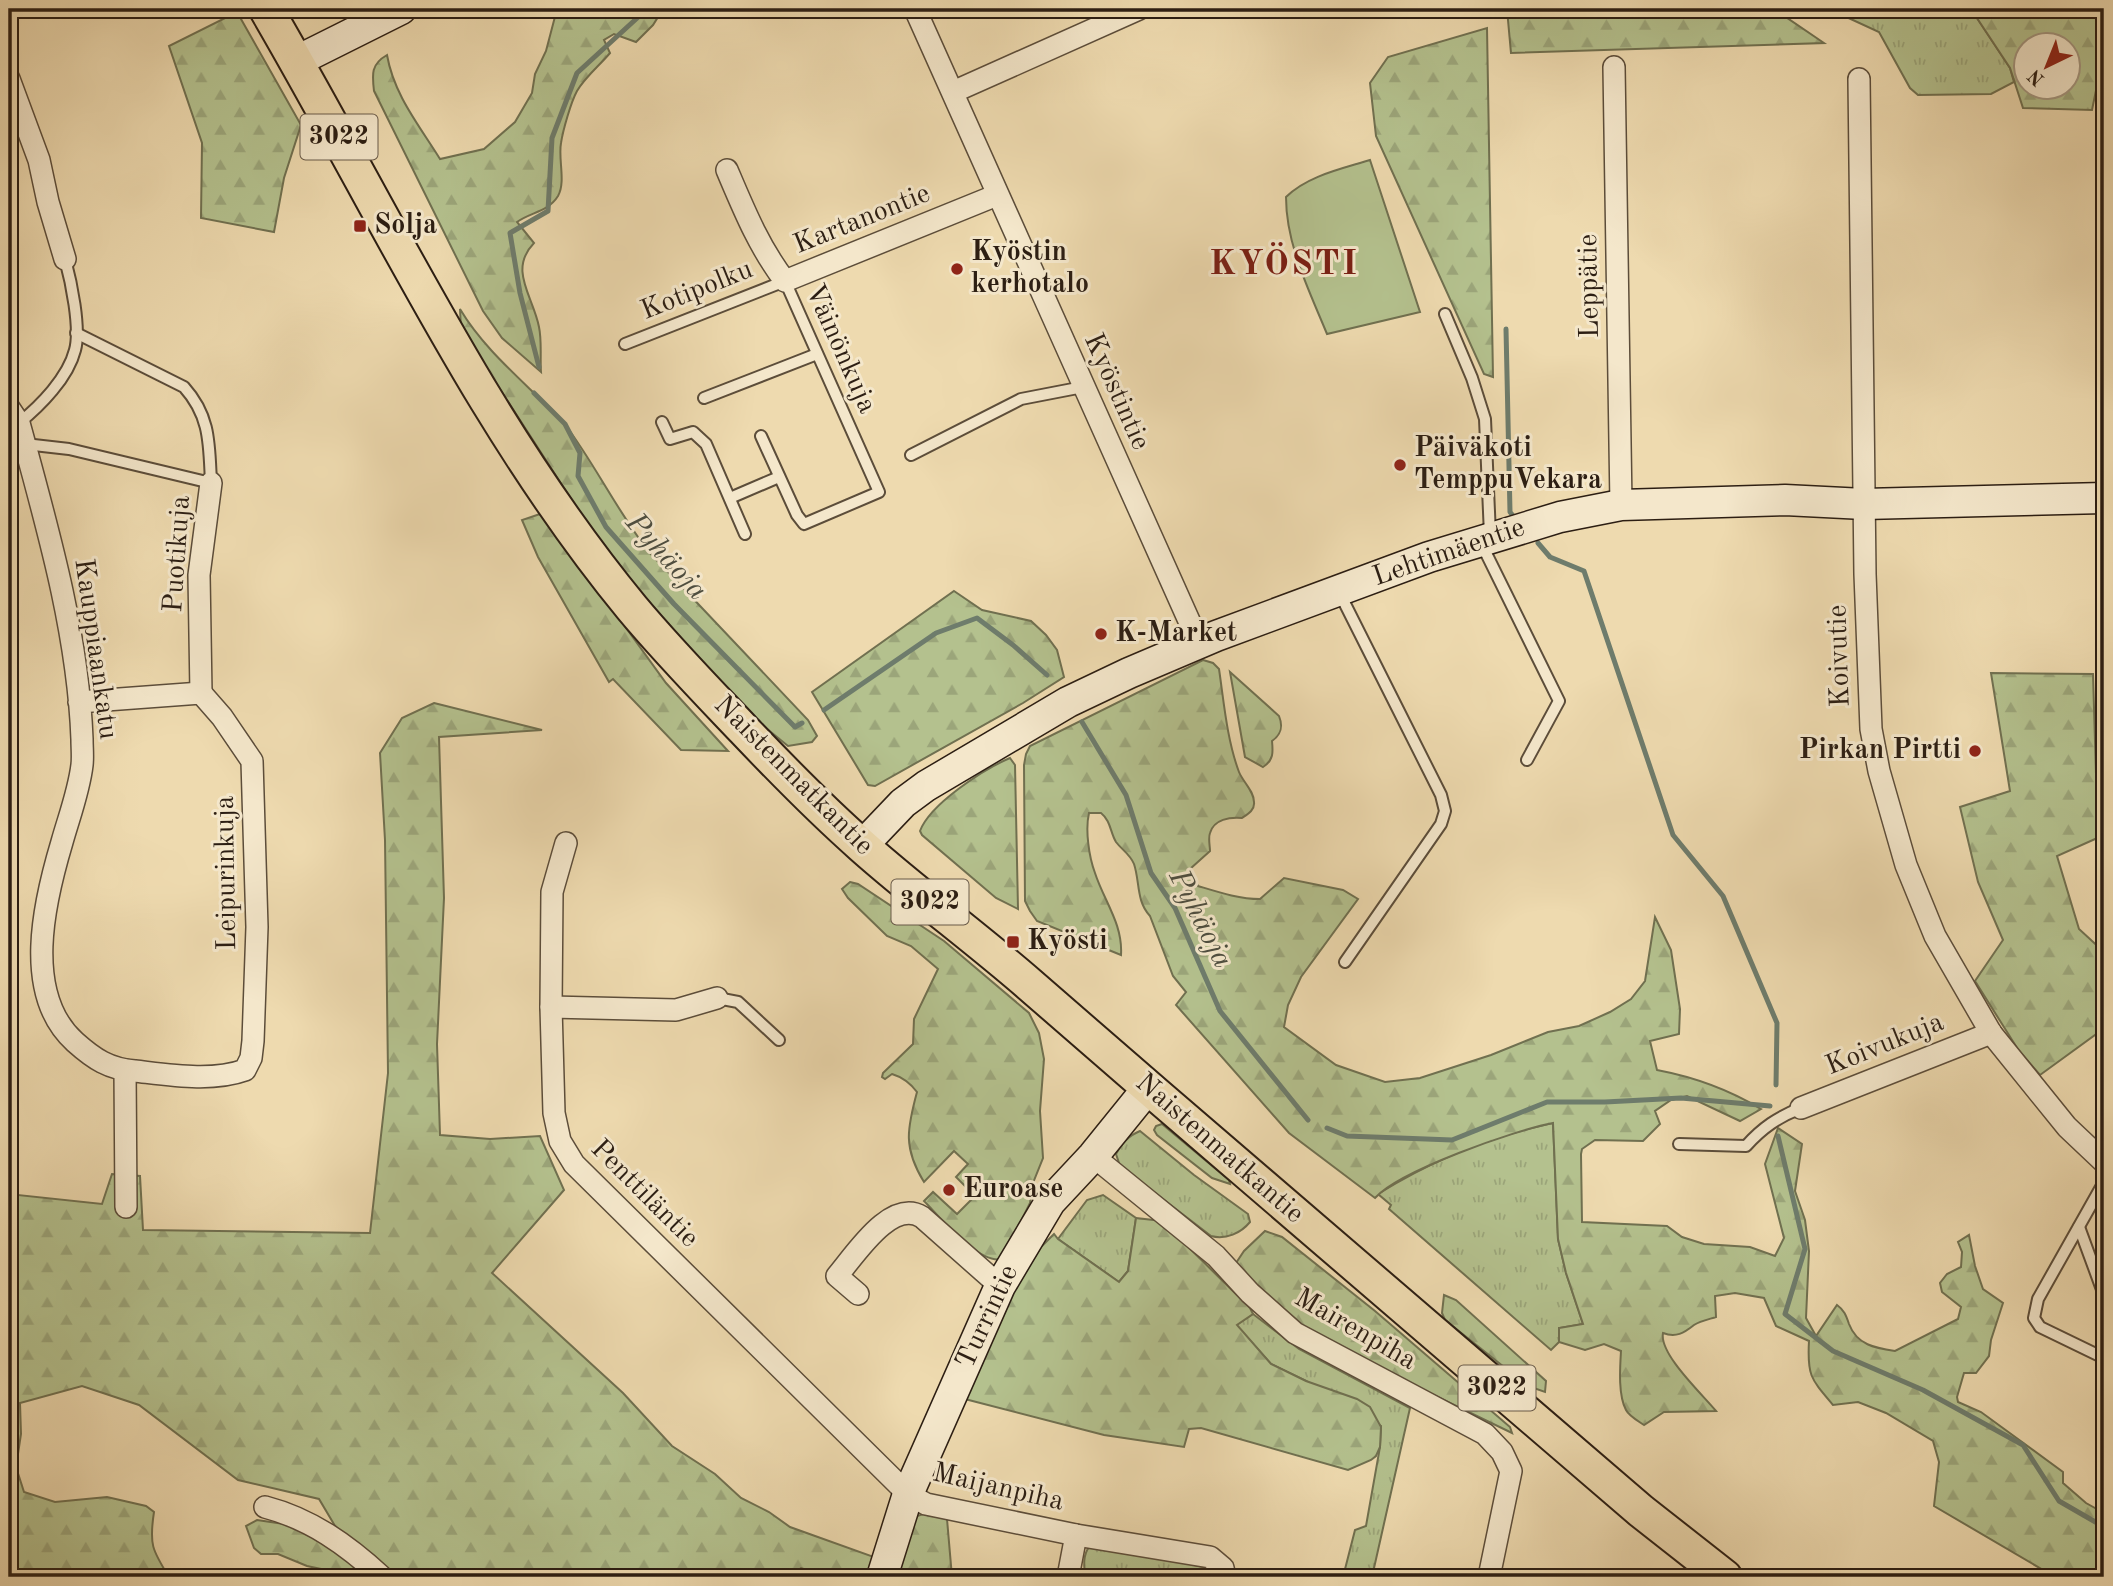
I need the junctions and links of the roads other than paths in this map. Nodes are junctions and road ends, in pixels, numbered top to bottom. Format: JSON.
{"nodes":[{"id":1,"x":266,"y":9,"type":"edge"},
{"id":2,"x":401,"y":9,"type":"edge"},
{"id":3,"x":915,"y":9,"type":"edge"},
{"id":4,"x":1139,"y":9,"type":"edge"},
{"id":5,"x":297,"y":61,"type":"junction"},
{"id":6,"x":1614,"y":67,"type":"dead end"},
{"id":7,"x":9,"y":79,"type":"edge"},
{"id":8,"x":1859,"y":79,"type":"dead end"},
{"id":9,"x":953,"y":92,"type":"junction"},
{"id":10,"x":727,"y":170,"type":"dead end"},
{"id":11,"x":998,"y":195,"type":"junction"},
{"id":12,"x":65,"y":259,"type":"joint"},
{"id":13,"x":785,"y":281,"type":"junction"},
{"id":14,"x":1445,"y":314,"type":"dead end"},
{"id":15,"x":76,"y":333,"type":"junction"},
{"id":16,"x":625,"y":344,"type":"dead end"},
{"id":17,"x":817,"y":354,"type":"junction"},
{"id":18,"x":1083,"y":387,"type":"junction"},
{"id":19,"x":704,"y":398,"type":"dead end"},
{"id":20,"x":14,"y":416,"type":"edge"},
{"id":21,"x":662,"y":422,"type":"dead end"},
{"id":22,"x":761,"y":436,"type":"dead end"},
{"id":23,"x":25,"y":444,"type":"junction"},
{"id":24,"x":911,"y":455,"type":"dead end"},
{"id":25,"x":779,"y":477,"type":"junction"},
{"id":26,"x":211,"y":483,"type":"junction"},
{"id":27,"x":730,"y":498,"type":"junction"},
{"id":28,"x":2104,"y":498,"type":"edge"},
{"id":29,"x":1864,"y":504,"type":"junction"},
{"id":30,"x":1621,"y":505,"type":"junction"},
{"id":31,"x":745,"y":534,"type":"dead end"},
{"id":32,"x":1485,"y":539,"type":"junction"},
{"id":33,"x":1339,"y":591,"type":"junction"},
{"id":34,"x":1199,"y":643,"type":"junction"},
{"id":35,"x":201,"y":693,"type":"junction"},
{"id":36,"x":79,"y":702,"type":"junction"},
{"id":37,"x":1527,"y":760,"type":"dead end"},
{"id":38,"x":566,"y":842,"type":"dead end"},
{"id":39,"x":862,"y":846,"type":"junction"},
{"id":40,"x":1345,"y":962,"type":"dead end"},
{"id":41,"x":717,"y":998,"type":"joint"},
{"id":42,"x":551,"y":1007,"type":"junction"},
{"id":43,"x":1991,"y":1033,"type":"junction"},
{"id":44,"x":779,"y":1040,"type":"dead end"},
{"id":45,"x":125,"y":1070,"type":"junction"},
{"id":46,"x":1148,"y":1088,"type":"junction"},
{"id":47,"x":1801,"y":1108,"type":"joint"},
{"id":48,"x":1679,"y":1144,"type":"dead end"},
{"id":49,"x":1093,"y":1156,"type":"junction"},
{"id":50,"x":2104,"y":1162,"type":"edge"},
{"id":51,"x":2104,"y":1182,"type":"edge"},
{"id":52,"x":126,"y":1207,"type":"dead end"},
{"id":53,"x":2079,"y":1227,"type":"junction"},
{"id":54,"x":1000,"y":1286,"type":"junction"},
{"id":55,"x":858,"y":1294,"type":"dead end"},
{"id":56,"x":2104,"y":1295,"type":"edge"},
{"id":57,"x":2104,"y":1358,"type":"edge"},
{"id":58,"x":908,"y":1494,"type":"junction"},
{"id":59,"x":265,"y":1507,"type":"dead end"},
{"id":60,"x":1076,"y":1535,"type":"junction"},
{"id":61,"x":382,"y":1577,"type":"edge"},
{"id":62,"x":882,"y":1577,"type":"edge"},
{"id":63,"x":1068,"y":1577,"type":"edge"},
{"id":64,"x":1225,"y":1577,"type":"edge"},
{"id":65,"x":1489,"y":1577,"type":"edge"},
{"id":66,"x":1725,"y":1577,"type":"edge"}],
"edges":[{"from":1,"to":5,"type":"main road","name":"Naistenmatkantie","number":"3022"},
{"from":2,"to":5,"type":"street"},
{"from":3,"to":9,"type":"street","name":"Kyöstintie"},
{"from":4,"to":9,"type":"street"},
{"from":5,"to":39,"type":"main road","name":"Naistenmatkantie","number":"3022"},
{"from":6,"to":30,"type":"street","name":"Leppätie"},
{"from":7,"to":12,"type":"street"},
{"from":8,"to":29,"type":"street","name":"Koivutie"},
{"from":9,"to":11,"type":"street","name":"Kyöstintie"},
{"from":10,"to":13,"type":"street","name":"Kartanontie"},
{"from":11,"to":13,"type":"street","name":"Kartanontie"},
{"from":11,"to":18,"type":"street","name":"Kyöstintie"},
{"from":12,"to":15,"type":"lane"},
{"from":13,"to":16,"type":"lane","name":"Kotipolku"},
{"from":13,"to":17,"type":"lane","name":"Väinönkuja"},
{"from":14,"to":32,"type":"lane"},
{"from":15,"to":20,"type":"lane"},
{"from":15,"to":26,"type":"lane"},
{"from":17,"to":19,"type":"lane"},
{"from":17,"to":25,"type":"lane","name":"Väinönkuja"},
{"from":18,"to":24,"type":"lane"},
{"from":18,"to":34,"type":"street","name":"Kyöstintie"},
{"from":20,"to":23,"type":"street","name":"Kauppiaankatu"},
{"from":21,"to":27,"type":"lane"},
{"from":22,"to":25,"type":"lane"},
{"from":23,"to":26,"type":"lane","name":"Puotikuja"},
{"from":23,"to":36,"type":"street","name":"Kauppiaankatu"},
{"from":25,"to":27,"type":"lane"},
{"from":26,"to":35,"type":"street","name":"Puotikuja"},
{"from":27,"to":31,"type":"lane"},
{"from":28,"to":29,"type":"street","name":"Lehtimäentie"},
{"from":29,"to":30,"type":"street","name":"Lehtimäentie"},
{"from":29,"to":43,"type":"street","name":"Koivutie"},
{"from":30,"to":32,"type":"street","name":"Lehtimäentie"},
{"from":32,"to":33,"type":"street","name":"Lehtimäentie"},
{"from":32,"to":37,"type":"lane"},
{"from":33,"to":34,"type":"street","name":"Lehtimäentie"},
{"from":33,"to":40,"type":"lane"},
{"from":34,"to":39,"type":"street","name":"Lehtimäentie"},
{"from":35,"to":36,"type":"street"},
{"from":35,"to":45,"type":"street","name":"Leipurinkuja"},
{"from":36,"to":45,"type":"street","name":"Kauppiaankatu"},
{"from":38,"to":42,"type":"street","name":"Penttiläntie"},
{"from":39,"to":46,"type":"main road","name":"Naistenmatkantie","number":"3022"},
{"from":41,"to":42,"type":"street"},
{"from":41,"to":44,"type":"lane"},
{"from":42,"to":58,"type":"street","name":"Penttiläntie"},
{"from":43,"to":47,"type":"street","name":"Koivukuja"},
{"from":43,"to":50,"type":"street","name":"Koivutie"},
{"from":45,"to":52,"type":"street"},
{"from":46,"to":49,"type":"street","name":"Turrintie"},
{"from":46,"to":66,"type":"main road","name":"Naistenmatkantie","number":"3022"},
{"from":47,"to":48,"type":"lane"},
{"from":49,"to":54,"type":"street","name":"Turrintie"},
{"from":49,"to":65,"type":"street","name":"Mairenpiha"},
{"from":51,"to":53,"type":"lane"},
{"from":53,"to":56,"type":"lane"},
{"from":53,"to":57,"type":"lane"},
{"from":54,"to":55,"type":"street"},
{"from":54,"to":58,"type":"street","name":"Turrintie"},
{"from":58,"to":60,"type":"street","name":"Maijanpiha"},
{"from":58,"to":62,"type":"street","name":"Turrintie"},
{"from":59,"to":61,"type":"street"},
{"from":60,"to":63,"type":"street","name":"Maijanpiha"},
{"from":60,"to":64,"type":"street","name":"Maijanpiha"}]}
